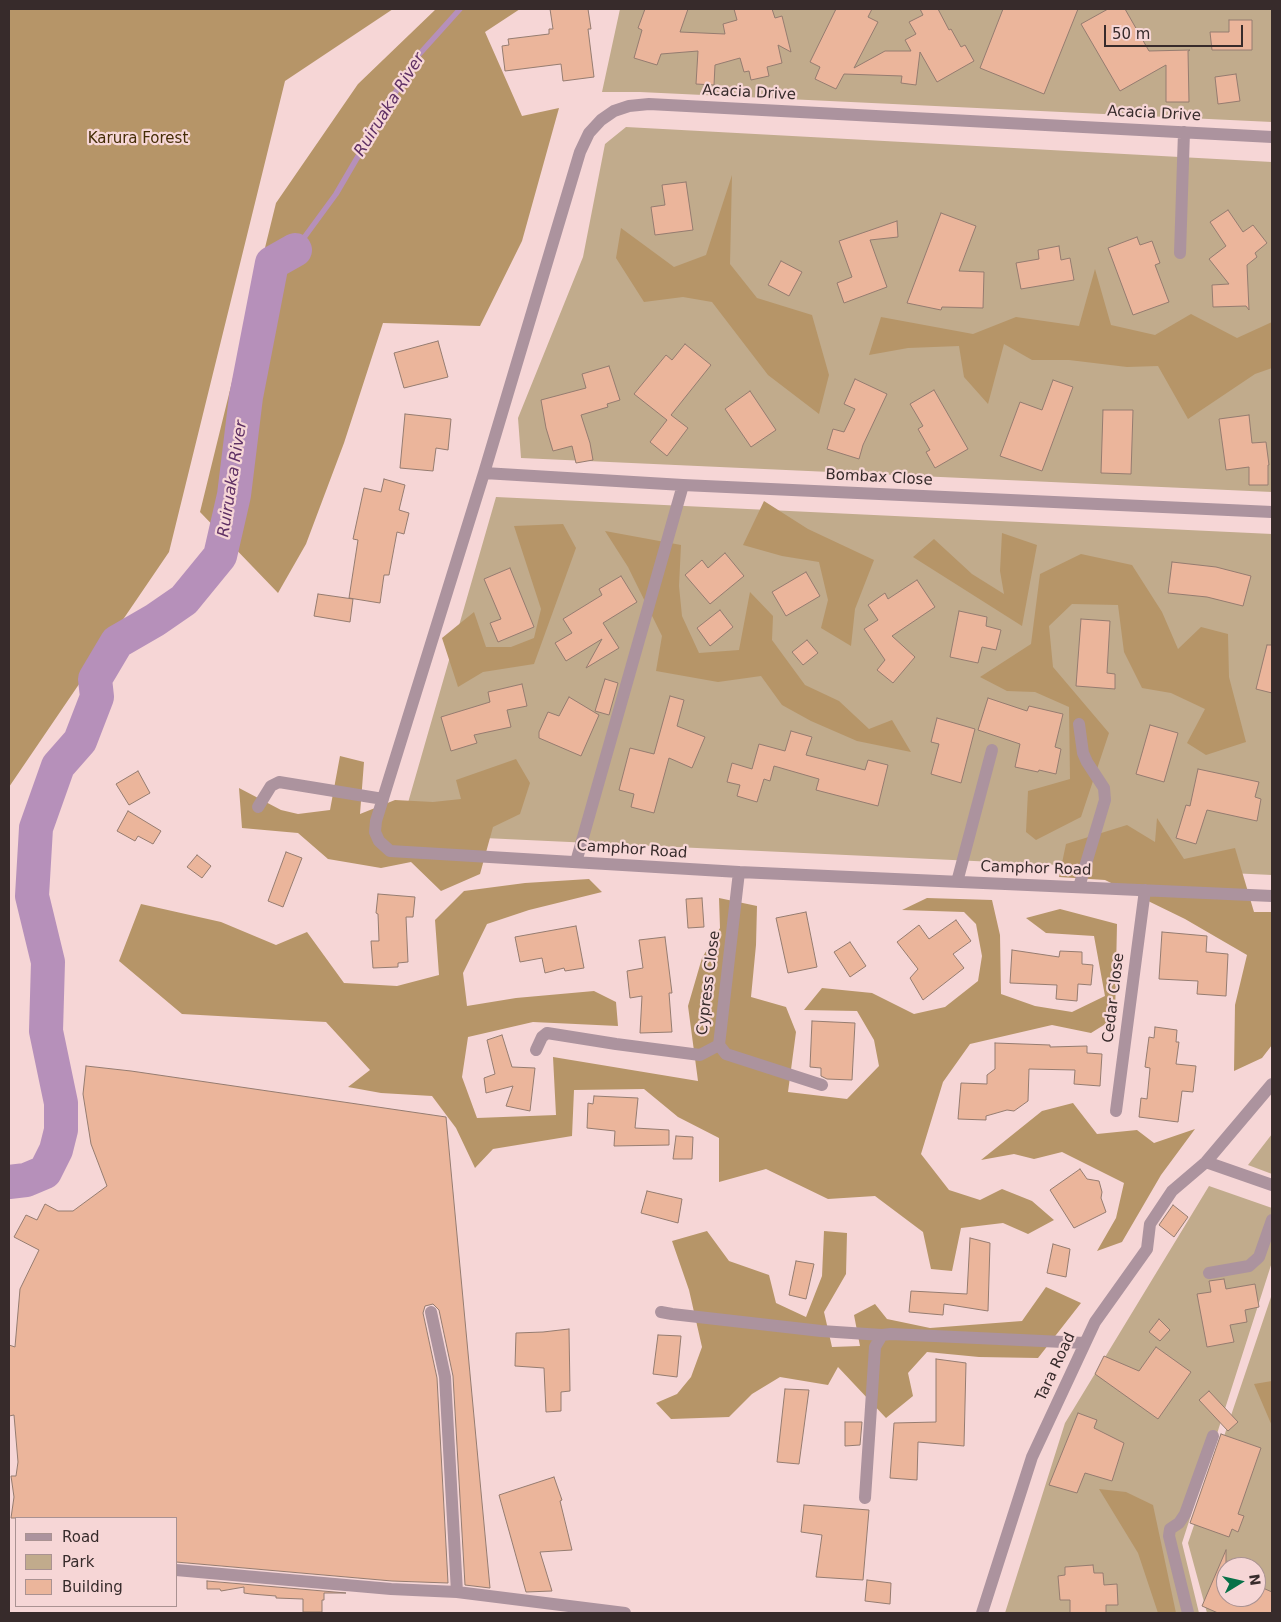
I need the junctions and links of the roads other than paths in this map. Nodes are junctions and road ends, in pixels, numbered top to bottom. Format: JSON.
{"nodes":[{"id":1,"x":1184,"y":132,"type":"junction"},
{"id":2,"x":1272,"y":136,"type":"edge"},
{"id":3,"x":1180,"y":253,"type":"dead end"},
{"id":4,"x":484,"y":473,"type":"junction"},
{"id":5,"x":683,"y":485,"type":"junction"},
{"id":6,"x":1272,"y":512,"type":"edge"},
{"id":7,"x":1079,"y":724,"type":"dead end"},
{"id":8,"x":992,"y":750,"type":"dead end"},
{"id":9,"x":383,"y":799,"type":"junction"},
{"id":10,"x":258,"y":807,"type":"dead end"},
{"id":11,"x":576,"y":862,"type":"junction"},
{"id":12,"x":739,"y":872,"type":"junction"},
{"id":13,"x":957,"y":882,"type":"junction"},
{"id":14,"x":1079,"y":887,"type":"junction"},
{"id":15,"x":1145,"y":890,"type":"junction"},
{"id":16,"x":1272,"y":896,"type":"edge"},
{"id":17,"x":719,"y":1046,"type":"junction"},
{"id":18,"x":536,"y":1050,"type":"dead end"},
{"id":19,"x":1272,"y":1084,"type":"edge"},
{"id":20,"x":822,"y":1085,"type":"dead end"},
{"id":21,"x":1116,"y":1111,"type":"dead end"},
{"id":22,"x":1206,"y":1162,"type":"junction"},
{"id":23,"x":1272,"y":1185,"type":"edge"},
{"id":24,"x":1272,"y":1220,"type":"edge"},
{"id":25,"x":1209,"y":1273,"type":"dead end"},
{"id":26,"x":431,"y":1312,"type":"dead end"},
{"id":27,"x":661,"y":1312,"type":"dead end"},
{"id":28,"x":882,"y":1335,"type":"junction"},
{"id":29,"x":1085,"y":1343,"type":"junction"},
{"id":30,"x":1213,"y":1436,"type":"dead end"},
{"id":31,"x":865,"y":1498,"type":"dead end"},
{"id":32,"x":178,"y":1570,"type":"edge"},
{"id":33,"x":457,"y":1592,"type":"junction"},
{"id":34,"x":625,"y":1613,"type":"edge"},
{"id":35,"x":982,"y":1613,"type":"edge"},
{"id":36,"x":1188,"y":1613,"type":"edge"}],
"edges":[{"from":1,"to":2,"type":"street","name":"Acacia Drive"},
{"from":1,"to":3,"type":"street"},
{"from":1,"to":4,"type":"street","name":"Acacia Drive"},
{"from":4,"to":5,"type":"street","name":"Bombax Close"},
{"from":4,"to":9,"type":"street","name":"Camphor Road"},
{"from":5,"to":6,"type":"street","name":"Bombax Close"},
{"from":5,"to":11,"type":"street"},
{"from":7,"to":14,"type":"street"},
{"from":8,"to":13,"type":"street"},
{"from":9,"to":10,"type":"street"},
{"from":9,"to":11,"type":"street","name":"Camphor Road"},
{"from":11,"to":12,"type":"street","name":"Camphor Road"},
{"from":12,"to":13,"type":"street","name":"Camphor Road"},
{"from":12,"to":17,"type":"street","name":"Cypress Close"},
{"from":13,"to":14,"type":"street","name":"Camphor Road"},
{"from":14,"to":15,"type":"street","name":"Camphor Road"},
{"from":15,"to":16,"type":"street","name":"Camphor Road"},
{"from":15,"to":21,"type":"street","name":"Cedar Close"},
{"from":17,"to":18,"type":"street"},
{"from":17,"to":20,"type":"street","name":"Cypress Close"},
{"from":19,"to":22,"type":"street","name":"Tara Road"},
{"from":22,"to":23,"type":"street"},
{"from":22,"to":29,"type":"street","name":"Tara Road"},
{"from":24,"to":25,"type":"street"},
{"from":26,"to":33,"type":"street"},
{"from":27,"to":28,"type":"street"},
{"from":28,"to":29,"type":"street"},
{"from":28,"to":31,"type":"street"},
{"from":29,"to":35,"type":"street","name":"Tara Road"},
{"from":30,"to":36,"type":"street"},
{"from":32,"to":33,"type":"street"},
{"from":33,"to":34,"type":"street"}]}
